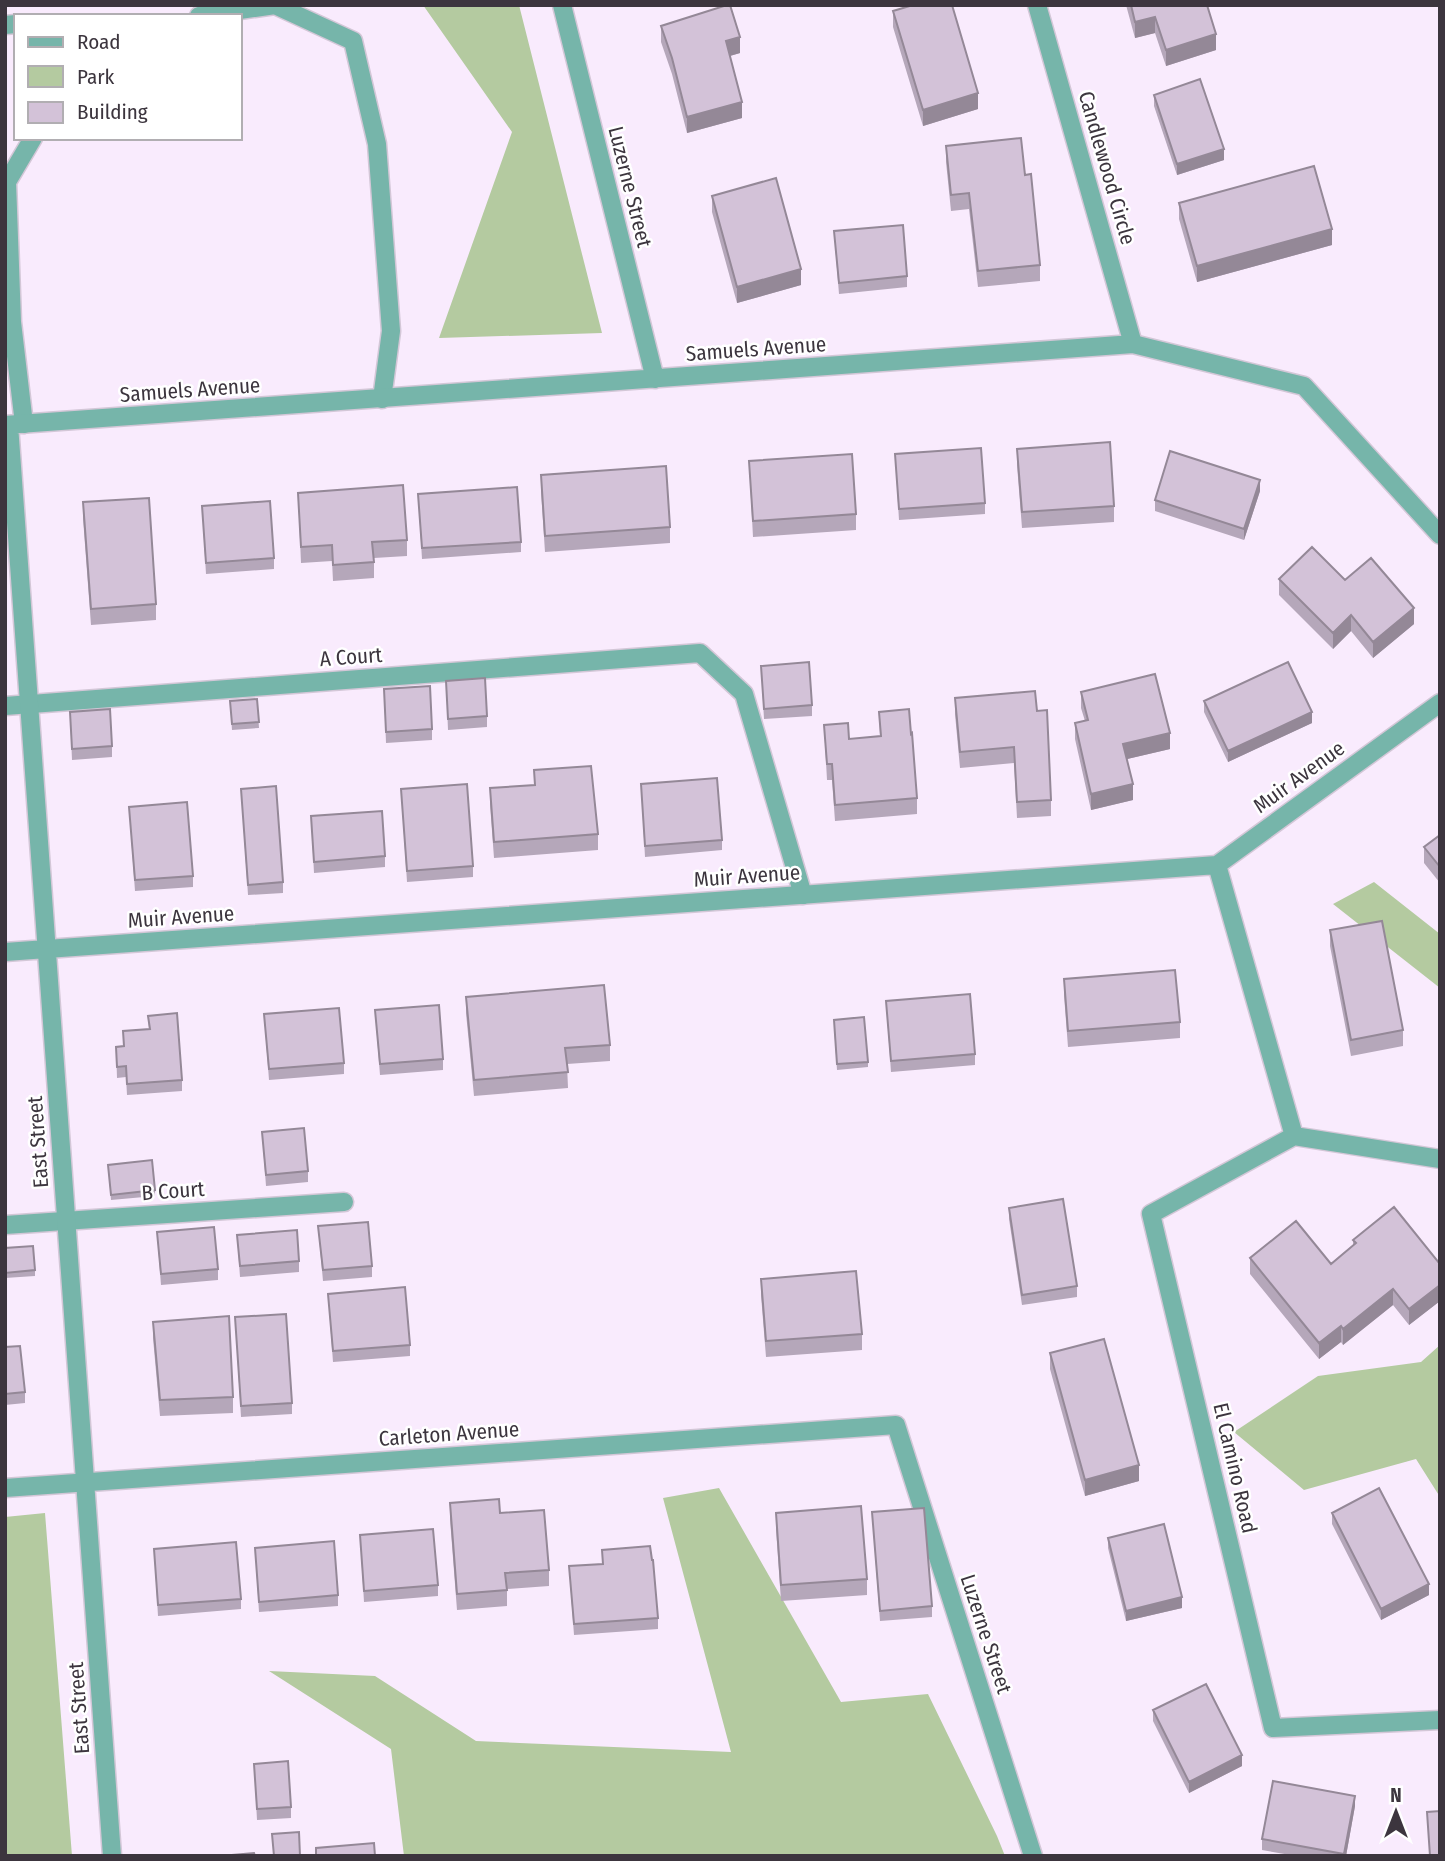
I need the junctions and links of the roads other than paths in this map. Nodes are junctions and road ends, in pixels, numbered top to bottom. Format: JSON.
{"nodes":[{"id":1,"x":562,"y":5,"type":"edge"},
{"id":2,"x":1037,"y":5,"type":"edge"},
{"id":3,"x":214,"y":14,"type":"edge"},
{"id":4,"x":32,"y":140,"type":"edge"},
{"id":5,"x":1133,"y":344,"type":"junction"},
{"id":6,"x":655,"y":379,"type":"junction"},
{"id":7,"x":382,"y":399,"type":"junction"},
{"id":8,"x":13,"y":425,"type":"edge"},
{"id":9,"x":1440,"y":535,"type":"edge"},
{"id":10,"x":1440,"y":703,"type":"edge"},
{"id":11,"x":29,"y":704,"type":"junction"},
{"id":12,"x":5,"y":706,"type":"edge"},
{"id":13,"x":1217,"y":865,"type":"junction"},
{"id":14,"x":803,"y":895,"type":"junction"},
{"id":15,"x":47,"y":949,"type":"junction"},
{"id":16,"x":5,"y":952,"type":"edge"},
{"id":17,"x":1294,"y":1136,"type":"junction"},
{"id":18,"x":1440,"y":1159,"type":"edge"},
{"id":19,"x":344,"y":1202,"type":"dead end"},
{"id":20,"x":66,"y":1221,"type":"junction"},
{"id":21,"x":5,"y":1225,"type":"edge"},
{"id":22,"x":896,"y":1425,"type":"joint"},
{"id":23,"x":85,"y":1482,"type":"junction"},
{"id":24,"x":5,"y":1488,"type":"edge"},
{"id":25,"x":1440,"y":1720,"type":"edge"},
{"id":26,"x":112,"y":1856,"type":"edge"},
{"id":27,"x":1033,"y":1856,"type":"edge"}],
"edges":[{"from":1,"to":6,"type":"street","name":"Luzerne Street"},
{"from":2,"to":5,"type":"street","name":"Candlewood Circle"},
{"from":3,"to":7,"type":"street"},
{"from":4,"to":8,"type":"street","name":"East Street"},
{"from":5,"to":6,"type":"street","name":"Samuels Avenue"},
{"from":5,"to":9,"type":"street","name":"Samuels Avenue"},
{"from":6,"to":7,"type":"street","name":"Samuels Avenue"},
{"from":7,"to":8,"type":"street","name":"Samuels Avenue"},
{"from":8,"to":11,"type":"street","name":"East Street"},
{"from":10,"to":13,"type":"street","name":"Muir Avenue"},
{"from":11,"to":12,"type":"street","name":"A Court"},
{"from":11,"to":14,"type":"street","name":"A Court"},
{"from":11,"to":15,"type":"street","name":"East Street"},
{"from":13,"to":14,"type":"street","name":"Muir Avenue"},
{"from":13,"to":17,"type":"street"},
{"from":14,"to":15,"type":"street","name":"Muir Avenue"},
{"from":15,"to":16,"type":"street","name":"Muir Avenue"},
{"from":15,"to":20,"type":"street","name":"East Street"},
{"from":17,"to":18,"type":"street"},
{"from":17,"to":25,"type":"street","name":"El Camino Road"},
{"from":19,"to":20,"type":"street","name":"B Court"},
{"from":20,"to":21,"type":"street","name":"B Court"},
{"from":20,"to":23,"type":"street","name":"East Street"},
{"from":22,"to":23,"type":"street","name":"Carleton Avenue"},
{"from":22,"to":27,"type":"street","name":"Luzerne Street"},
{"from":23,"to":24,"type":"street","name":"Carleton Avenue"},
{"from":23,"to":26,"type":"street","name":"East Street"}]}
